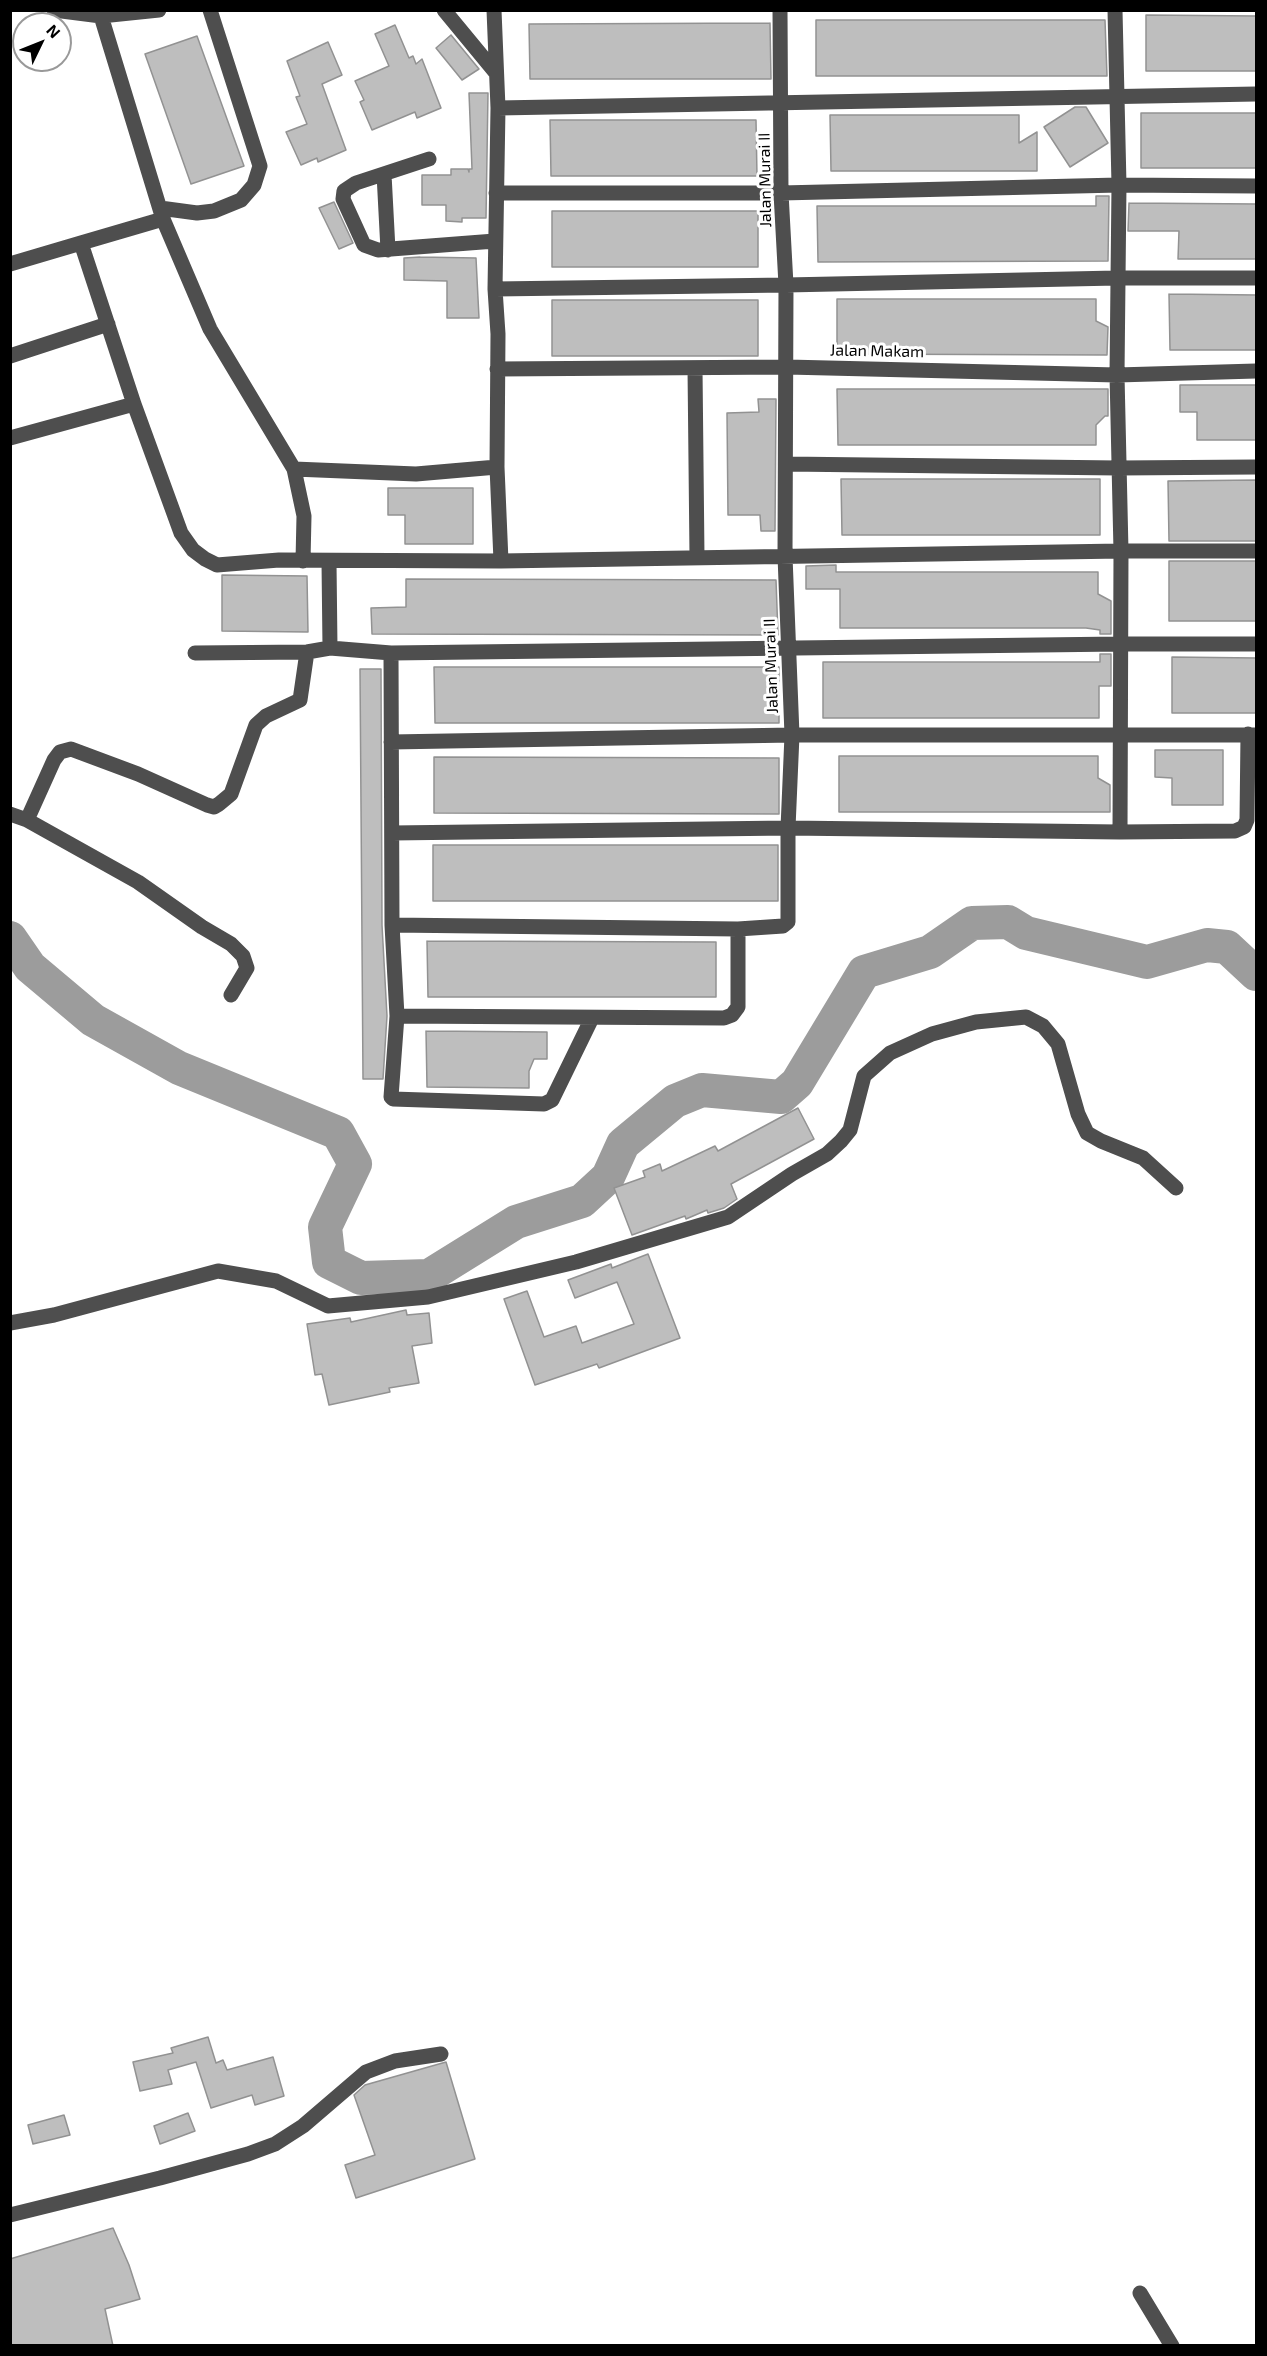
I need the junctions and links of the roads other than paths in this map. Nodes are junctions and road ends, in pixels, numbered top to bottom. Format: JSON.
{"nodes":[{"id":1,"x":54,"y":10,"type":"edge"},
{"id":2,"x":159,"y":10,"type":"edge"},
{"id":3,"x":210,"y":10,"type":"edge"},
{"id":4,"x":444,"y":10,"type":"edge"},
{"id":5,"x":494,"y":10,"type":"edge"},
{"id":6,"x":780,"y":10,"type":"edge"},
{"id":7,"x":1115,"y":10,"type":"edge"},
{"id":8,"x":101,"y":16,"type":"junction"},
{"id":9,"x":496,"y":74,"type":"junction"},
{"id":10,"x":1257,"y":94,"type":"edge"},
{"id":11,"x":1117,"y":95,"type":"junction"},
{"id":12,"x":782,"y":102,"type":"junction"},
{"id":13,"x":498,"y":108,"type":"junction"},
{"id":14,"x":429,"y":159,"type":"dead end"},
{"id":15,"x":384,"y":174,"type":"junction"},
{"id":16,"x":1119,"y":185,"type":"junction"},
{"id":17,"x":1257,"y":186,"type":"edge"},
{"id":18,"x":496,"y":193,"type":"junction"},
{"id":19,"x":781,"y":193,"type":"junction"},
{"id":20,"x":162,"y":213,"type":"junction"},
{"id":21,"x":495,"y":241,"type":"junction"},
{"id":22,"x":81,"y":243,"type":"junction"},
{"id":23,"x":388,"y":249,"type":"junction"},
{"id":24,"x":10,"y":264,"type":"edge"},
{"id":25,"x":1118,"y":278,"type":"junction"},
{"id":26,"x":1257,"y":278,"type":"edge"},
{"id":27,"x":786,"y":285,"type":"junction"},
{"id":28,"x":495,"y":289,"type":"junction"},
{"id":29,"x":108,"y":324,"type":"junction"},
{"id":30,"x":10,"y":356,"type":"edge"},
{"id":31,"x":787,"y":367,"type":"junction"},
{"id":32,"x":695,"y":368,"type":"junction"},
{"id":33,"x":497,"y":369,"type":"junction"},
{"id":34,"x":1257,"y":371,"type":"edge"},
{"id":35,"x":1117,"y":375,"type":"junction"},
{"id":36,"x":134,"y":404,"type":"junction"},
{"id":37,"x":10,"y":438,"type":"edge"},
{"id":38,"x":787,"y":464,"type":"junction"},
{"id":39,"x":497,"y":466,"type":"junction"},
{"id":40,"x":1257,"y":466,"type":"edge"},
{"id":41,"x":1118,"y":468,"type":"junction"},
{"id":42,"x":294,"y":469,"type":"junction"},
{"id":43,"x":1121,"y":551,"type":"junction"},
{"id":44,"x":1257,"y":551,"type":"edge"},
{"id":45,"x":785,"y":556,"type":"junction"},
{"id":46,"x":697,"y":557,"type":"junction"},
{"id":47,"x":303,"y":561,"type":"junction"},
{"id":48,"x":501,"y":561,"type":"junction"},
{"id":49,"x":329,"y":562,"type":"junction"},
{"id":50,"x":1120,"y":644,"type":"junction"},
{"id":51,"x":1257,"y":644,"type":"edge"},
{"id":52,"x":789,"y":647,"type":"junction"},
{"id":53,"x":330,"y":648,"type":"junction"},
{"id":54,"x":307,"y":652,"type":"junction"},
{"id":55,"x":195,"y":653,"type":"dead end"},
{"id":56,"x":391,"y":653,"type":"junction"},
{"id":57,"x":1120,"y":734,"type":"junction"},
{"id":58,"x":792,"y":735,"type":"junction"},
{"id":59,"x":1252,"y":735,"type":"edge"},
{"id":60,"x":392,"y":742,"type":"junction"},
{"id":61,"x":10,"y":814,"type":"edge"},
{"id":62,"x":27,"y":820,"type":"junction"},
{"id":63,"x":788,"y":828,"type":"junction"},
{"id":64,"x":1120,"y":832,"type":"junction"},
{"id":65,"x":392,"y":833,"type":"junction"},
{"id":66,"x":392,"y":925,"type":"junction"},
{"id":67,"x":738,"y":929,"type":"junction"},
{"id":68,"x":231,"y":995,"type":"dead end"},
{"id":69,"x":397,"y":1016,"type":"junction"},
{"id":70,"x":592,"y":1018,"type":"junction"},
{"id":71,"x":1176,"y":1188,"type":"dead end"},
{"id":72,"x":10,"y":1323,"type":"edge"},
{"id":73,"x":441,"y":2054,"type":"dead end"},
{"id":74,"x":10,"y":2215,"type":"edge"},
{"id":75,"x":1140,"y":2293,"type":"dead end"},
{"id":76,"x":1172,"y":2346,"type":"edge"}],
"edges":[{"from":1,"to":8,"type":"street"},
{"from":2,"to":8,"type":"street"},
{"from":3,"to":20,"type":"street"},
{"from":4,"to":9,"type":"street"},
{"from":5,"to":9,"type":"street"},
{"from":6,"to":12,"type":"street","name":"Jalan Murai II"},
{"from":7,"to":11,"type":"street"},
{"from":8,"to":20,"type":"street"},
{"from":9,"to":13,"type":"street"},
{"from":10,"to":11,"type":"street"},
{"from":11,"to":12,"type":"street"},
{"from":11,"to":16,"type":"street"},
{"from":12,"to":13,"type":"street"},
{"from":12,"to":19,"type":"street","name":"Jalan Murai II"},
{"from":13,"to":18,"type":"street"},
{"from":14,"to":15,"type":"street"},
{"from":15,"to":23,"type":"street"},
{"from":15,"to":23,"type":"street"},
{"from":16,"to":17,"type":"street"},
{"from":16,"to":19,"type":"street"},
{"from":16,"to":25,"type":"street"},
{"from":18,"to":19,"type":"street"},
{"from":18,"to":21,"type":"street"},
{"from":19,"to":27,"type":"street","name":"Jalan Murai II"},
{"from":20,"to":22,"type":"street"},
{"from":20,"to":42,"type":"street"},
{"from":21,"to":23,"type":"street"},
{"from":21,"to":28,"type":"street"},
{"from":22,"to":24,"type":"street"},
{"from":22,"to":29,"type":"street"},
{"from":25,"to":26,"type":"street"},
{"from":25,"to":27,"type":"street"},
{"from":25,"to":35,"type":"street"},
{"from":27,"to":28,"type":"street"},
{"from":27,"to":31,"type":"street","name":"Jalan Murai II"},
{"from":28,"to":33,"type":"street"},
{"from":29,"to":30,"type":"street"},
{"from":29,"to":36,"type":"street"},
{"from":31,"to":32,"type":"street","name":"Jalan Makam"},
{"from":31,"to":35,"type":"street","name":"Jalan Makam"},
{"from":31,"to":38,"type":"street","name":"Jalan Murai II"},
{"from":32,"to":33,"type":"street","name":"Jalan Makam"},
{"from":32,"to":46,"type":"street"},
{"from":33,"to":39,"type":"street"},
{"from":34,"to":35,"type":"street","name":"Jalan Makam"},
{"from":35,"to":41,"type":"street"},
{"from":36,"to":37,"type":"street"},
{"from":36,"to":47,"type":"street"},
{"from":38,"to":41,"type":"street"},
{"from":38,"to":45,"type":"street","name":"Jalan Murai II"},
{"from":39,"to":42,"type":"street"},
{"from":39,"to":48,"type":"street"},
{"from":40,"to":41,"type":"street"},
{"from":41,"to":43,"type":"street"},
{"from":42,"to":47,"type":"street"},
{"from":43,"to":44,"type":"street"},
{"from":43,"to":45,"type":"street"},
{"from":43,"to":50,"type":"street"},
{"from":45,"to":46,"type":"street"},
{"from":45,"to":52,"type":"street","name":"Jalan Murai II"},
{"from":46,"to":48,"type":"street"},
{"from":47,"to":49,"type":"street"},
{"from":48,"to":49,"type":"street"},
{"from":49,"to":53,"type":"street"},
{"from":50,"to":51,"type":"street"},
{"from":50,"to":52,"type":"street"},
{"from":50,"to":57,"type":"street"},
{"from":52,"to":56,"type":"street"},
{"from":52,"to":58,"type":"street","name":"Jalan Murai II"},
{"from":53,"to":54,"type":"street"},
{"from":53,"to":56,"type":"street"},
{"from":54,"to":55,"type":"street"},
{"from":54,"to":62,"type":"street"},
{"from":56,"to":60,"type":"street"},
{"from":57,"to":58,"type":"street"},
{"from":57,"to":59,"type":"street"},
{"from":57,"to":64,"type":"street"},
{"from":58,"to":60,"type":"street"},
{"from":58,"to":63,"type":"street","name":"Jalan Murai II"},
{"from":59,"to":64,"type":"street"},
{"from":60,"to":65,"type":"street"},
{"from":61,"to":62,"type":"street"},
{"from":62,"to":68,"type":"street"},
{"from":63,"to":64,"type":"street"},
{"from":63,"to":65,"type":"street"},
{"from":63,"to":67,"type":"street","name":"Jalan Murai II"},
{"from":65,"to":66,"type":"street"},
{"from":66,"to":67,"type":"street","name":"Jalan Murai II"},
{"from":66,"to":69,"type":"street"},
{"from":67,"to":70,"type":"street"},
{"from":69,"to":70,"type":"street"},
{"from":69,"to":70,"type":"street"},
{"from":71,"to":72,"type":"street"},
{"from":73,"to":74,"type":"street"},
{"from":75,"to":76,"type":"street"}]}
